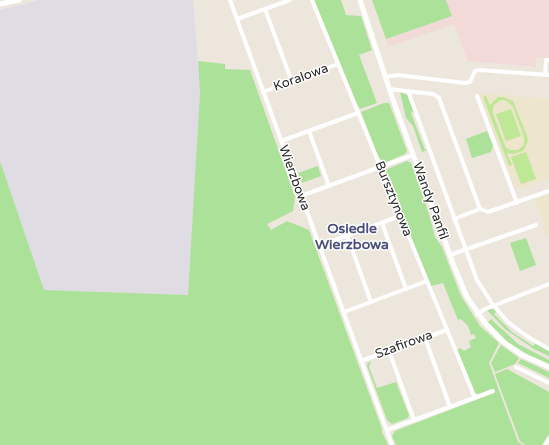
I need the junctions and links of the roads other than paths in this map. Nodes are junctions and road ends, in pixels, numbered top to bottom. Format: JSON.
{"nodes":[{"id":1,"x":19,"y":0,"type":"edge"},
{"id":2,"x":230,"y":0,"type":"edge"},
{"id":3,"x":290,"y":0,"type":"edge"},
{"id":4,"x":312,"y":0,"type":"edge"},
{"id":5,"x":360,"y":0,"type":"edge"},
{"id":6,"x":0,"y":4,"type":"edge"},
{"id":7,"x":265,"y":9,"type":"junction"},
{"id":8,"x":237,"y":19,"type":"junction"},
{"id":9,"x":549,"y":60,"type":"edge"},
{"id":10,"x":338,"y":64,"type":"junction"},
{"id":11,"x":547,"y":75,"type":"edge"},
{"id":12,"x":385,"y":77,"type":"junction"},
{"id":13,"x":292,"y":82,"type":"junction"},
{"id":14,"x":389,"y":89,"type":"junction"},
{"id":15,"x":408,"y":91,"type":"junction"},
{"id":16,"x":263,"y":92,"type":"junction"},
{"id":17,"x":477,"y":96,"type":"dead end"},
{"id":18,"x":358,"y":113,"type":"junction"},
{"id":19,"x":309,"y":131,"type":"junction"},
{"id":20,"x":281,"y":141,"type":"junction"},
{"id":21,"x":413,"y":155,"type":"junction"},
{"id":22,"x":380,"y":167,"type":"junction"},
{"id":23,"x":329,"y":186,"type":"junction"},
{"id":24,"x":549,"y":191,"type":"edge"},
{"id":25,"x":301,"y":196,"type":"junction"},
{"id":26,"x":517,"y":203,"type":"junction"},
{"id":27,"x":480,"y":209,"type":"junction"},
{"id":28,"x":400,"y":216,"type":"junction"},
{"id":29,"x":454,"y":219,"type":"junction"},
{"id":30,"x":382,"y":223,"type":"junction"},
{"id":31,"x":536,"y":225,"type":"dead end"},
{"id":32,"x":347,"y":236,"type":"junction"},
{"id":33,"x":319,"y":246,"type":"junction"},
{"id":34,"x":465,"y":250,"type":"junction"},
{"id":35,"x":450,"y":255,"type":"junction"},
{"id":36,"x":427,"y":281,"type":"junction"},
{"id":37,"x":549,"y":284,"type":"edge"},
{"id":38,"x":406,"y":289,"type":"junction"},
{"id":39,"x":371,"y":302,"type":"junction"},
{"id":40,"x":493,"y":305,"type":"junction"},
{"id":41,"x":344,"y":312,"type":"junction"},
{"id":42,"x":477,"y":314,"type":"junction"},
{"id":43,"x":447,"y":330,"type":"junction"},
{"id":44,"x":425,"y":338,"type":"junction"},
{"id":45,"x":548,"y":347,"type":"edge"},
{"id":46,"x":389,"y":351,"type":"junction"},
{"id":47,"x":362,"y":361,"type":"junction"},
{"id":48,"x":516,"y":367,"type":"dead end"},
{"id":49,"x":549,"y":367,"type":"edge"},
{"id":50,"x":549,"y":383,"type":"edge"},
{"id":51,"x":493,"y":391,"type":"dead end"},
{"id":52,"x":475,"y":398,"type":"junction"},
{"id":53,"x":450,"y":407,"type":"junction"},
{"id":54,"x":414,"y":420,"type":"junction"},
{"id":55,"x":387,"y":430,"type":"junction"},
{"id":56,"x":549,"y":438,"type":"edge"},
{"id":57,"x":392,"y":445,"type":"edge"},
{"id":58,"x":545,"y":445,"type":"edge"}],
"edges":[{"from":1,"to":6,"type":"street"},
{"from":2,"to":8,"type":"street","name":"Wierzbowa"},
{"from":3,"to":7,"type":"street"},
{"from":4,"to":10,"type":"street","name":"Bursztynowa"},
{"from":5,"to":12,"type":"street","name":"Wandy Panfil"},
{"from":7,"to":8,"type":"street"},
{"from":7,"to":13,"type":"street"},
{"from":8,"to":16,"type":"street","name":"Wierzbowa"},
{"from":9,"to":11,"type":"street"},
{"from":10,"to":13,"type":"street","name":"Koralowa"},
{"from":10,"to":18,"type":"street","name":"Bursztynowa"},
{"from":11,"to":12,"type":"street"},
{"from":12,"to":14,"type":"street","name":"Wandy Panfil"},
{"from":13,"to":16,"type":"street","name":"Koralowa"},
{"from":14,"to":15,"type":"street"},
{"from":14,"to":21,"type":"street","name":"Wandy Panfil"},
{"from":15,"to":27,"type":"street"},
{"from":15,"to":29,"type":"street"},
{"from":16,"to":20,"type":"street","name":"Wierzbowa"},
{"from":17,"to":26,"type":"street"},
{"from":18,"to":19,"type":"street"},
{"from":18,"to":22,"type":"street","name":"Bursztynowa"},
{"from":19,"to":20,"type":"street"},
{"from":19,"to":23,"type":"street"},
{"from":20,"to":25,"type":"street","name":"Wierzbowa"},
{"from":21,"to":22,"type":"street"},
{"from":21,"to":35,"type":"street","name":"Wandy Panfil"},
{"from":22,"to":23,"type":"street"},
{"from":22,"to":28,"type":"street","name":"Bursztynowa"},
{"from":23,"to":25,"type":"street"},
{"from":24,"to":26,"type":"street"},
{"from":25,"to":33,"type":"street","name":"Wierzbowa"},
{"from":26,"to":27,"type":"street"},
{"from":27,"to":29,"type":"street"},
{"from":28,"to":30,"type":"street"},
{"from":28,"to":36,"type":"street","name":"Bursztynowa"},
{"from":29,"to":34,"type":"street"},
{"from":30,"to":32,"type":"street"},
{"from":30,"to":38,"type":"street"},
{"from":31,"to":34,"type":"street"},
{"from":32,"to":33,"type":"street"},
{"from":32,"to":39,"type":"street"},
{"from":33,"to":41,"type":"street","name":"Wierzbowa"},
{"from":34,"to":35,"type":"street"},
{"from":34,"to":40,"type":"street"},
{"from":35,"to":42,"type":"street","name":"Wandy Panfil"},
{"from":36,"to":38,"type":"street"},
{"from":36,"to":43,"type":"street","name":"Bursztynowa"},
{"from":37,"to":40,"type":"street"},
{"from":38,"to":39,"type":"street"},
{"from":39,"to":41,"type":"street"},
{"from":40,"to":42,"type":"street"},
{"from":40,"to":45,"type":"street"},
{"from":41,"to":47,"type":"street","name":"Wierzbowa"},
{"from":42,"to":49,"type":"street","name":"Wandy Panfil"},
{"from":43,"to":44,"type":"street","name":"Szafirowa"},
{"from":43,"to":52,"type":"street","name":"Bursztynowa"},
{"from":44,"to":46,"type":"street","name":"Szafirowa"},
{"from":44,"to":53,"type":"street"},
{"from":46,"to":47,"type":"street","name":"Szafirowa"},
{"from":46,"to":54,"type":"street"},
{"from":47,"to":55,"type":"street","name":"Wierzbowa"},
{"from":48,"to":50,"type":"street"},
{"from":51,"to":52,"type":"street"},
{"from":52,"to":53,"type":"street"},
{"from":53,"to":54,"type":"street"},
{"from":54,"to":55,"type":"street"},
{"from":55,"to":57,"type":"street","name":"Wierzbowa"},
{"from":56,"to":58,"type":"street"}]}
